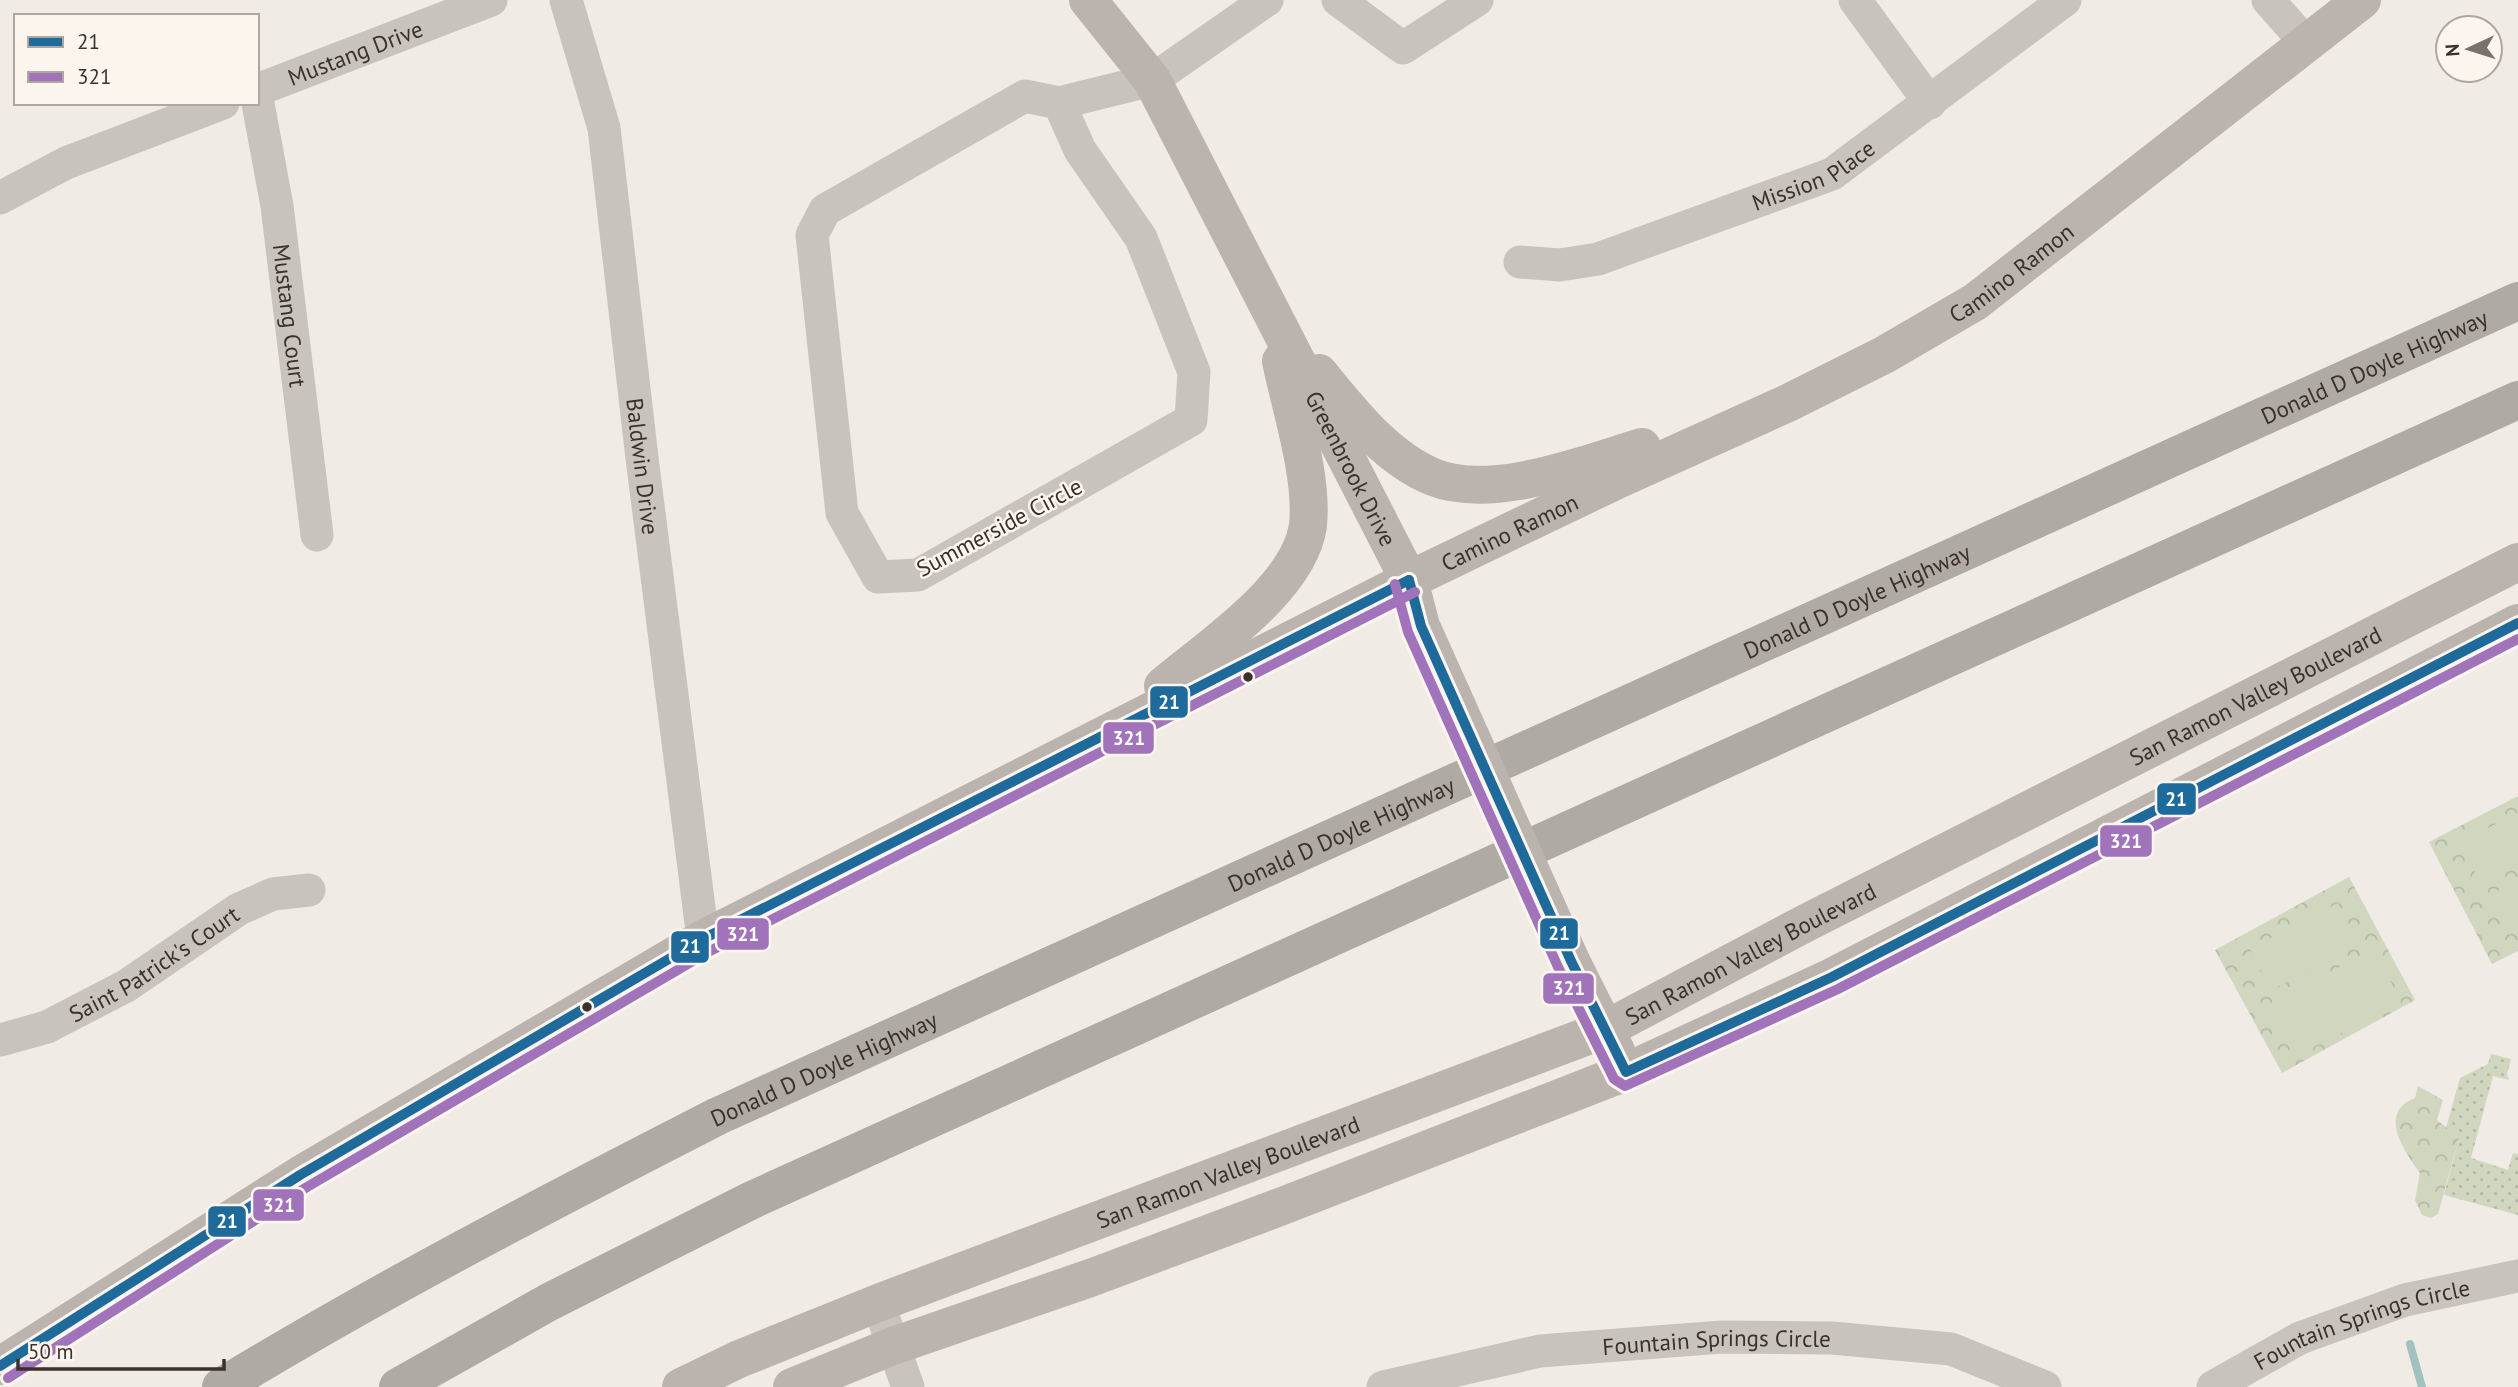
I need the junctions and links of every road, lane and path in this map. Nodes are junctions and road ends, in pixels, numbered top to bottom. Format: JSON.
{"nodes":[{"id":1,"x":491,"y":0,"type":"edge"},
{"id":2,"x":566,"y":0,"type":"edge"},
{"id":3,"x":1088,"y":0,"type":"edge"},
{"id":4,"x":1267,"y":0,"type":"edge"},
{"id":5,"x":1338,"y":0,"type":"edge"},
{"id":6,"x":1478,"y":0,"type":"edge"},
{"id":7,"x":1855,"y":0,"type":"edge"},
{"id":8,"x":2065,"y":0,"type":"edge"},
{"id":9,"x":2268,"y":0,"type":"edge"},
{"id":10,"x":2362,"y":0,"type":"edge"},
{"id":11,"x":2307,"y":44,"type":"junction"},
{"id":12,"x":1152,"y":80,"type":"junction"},
{"id":13,"x":259,"y":89,"type":"edge"},
{"id":14,"x":1059,"y":103,"type":"junction"},
{"id":15,"x":1930,"y":103,"type":"junction"},
{"id":16,"x":218,"y":105,"type":"edge"},
{"id":17,"x":258,"y":105,"type":"edge"},
{"id":18,"x":0,"y":198,"type":"edge"},
{"id":19,"x":1520,"y":262,"type":"dead end"},
{"id":20,"x":2518,"y":301,"type":"edge"},
{"id":21,"x":1272,"y":314,"type":"junction"},
{"id":22,"x":2518,"y":400,"type":"edge"},
{"id":23,"x":1788,"y":403,"type":"junction"},
{"id":24,"x":317,"y":535,"type":"dead end"},
{"id":25,"x":2518,"y":562,"type":"edge"},
{"id":26,"x":1409,"y":580,"type":"junction"},
{"id":27,"x":2518,"y":624,"type":"edge"},
{"id":28,"x":1115,"y":727,"type":"junction"},
{"id":29,"x":309,"y":890,"type":"dead end"},
{"id":30,"x":703,"y":939,"type":"junction"},
{"id":31,"x":1606,"y":1029,"type":"junction"},
{"id":32,"x":0,"y":1040,"type":"edge"},
{"id":33,"x":1626,"y":1072,"type":"junction"},
{"id":34,"x":2518,"y":1276,"type":"edge"},
{"id":35,"x":878,"y":1303,"type":"junction"},
{"id":36,"x":893,"y":1346,"type":"junction"},
{"id":37,"x":0,"y":1366,"type":"edge"},
{"id":38,"x":221,"y":1387,"type":"edge"},
{"id":39,"x":398,"y":1387,"type":"edge"},
{"id":40,"x":681,"y":1387,"type":"edge"},
{"id":41,"x":792,"y":1387,"type":"edge"},
{"id":42,"x":908,"y":1387,"type":"edge"},
{"id":43,"x":1383,"y":1387,"type":"edge"},
{"id":44,"x":2045,"y":1387,"type":"edge"},
{"id":45,"x":2213,"y":1387,"type":"edge"}],
"edges":[{"from":1,"to":13,"type":"street","name":"Mustang Drive"},
{"from":2,"to":30,"type":"street","name":"Baldwin Drive"},
{"from":3,"to":12,"type":"street","name":"Greenbrook Drive"},
{"from":4,"to":12,"type":"street"},
{"from":5,"to":6,"type":"street"},
{"from":7,"to":15,"type":"street"},
{"from":8,"to":15,"type":"street","name":"Mission Place"},
{"from":9,"to":11,"type":"street"},
{"from":10,"to":11,"type":"street","name":"Camino Ramon"},
{"from":11,"to":23,"type":"street","name":"Camino Ramon"},
{"from":12,"to":14,"type":"street","name":"Summerside Circle"},
{"from":12,"to":21,"type":"street","name":"Greenbrook Drive"},
{"from":14,"to":14,"type":"street","name":"Summerside Circle"},
{"from":15,"to":19,"type":"street","name":"Mission Place"},
{"from":16,"to":18,"type":"street"},
{"from":17,"to":24,"type":"street","name":"Mustang Court"},
{"from":20,"to":38,"type":"highway","name":"Donald D Doyle Highway"},
{"from":21,"to":23,"type":"street"},
{"from":21,"to":26,"type":"street","name":"Greenbrook Drive"},
{"from":21,"to":28,"type":"street"},
{"from":22,"to":39,"type":"highway"},
{"from":23,"to":26,"type":"street","name":"Camino Ramon"},
{"from":25,"to":31,"type":"street","name":"San Ramon Valley Boulevard"},
{"from":26,"to":28,"type":"street","name":"Camino Ramon"},
{"from":26,"to":31,"type":"street","name":"Greenbrook Drive","bridge":true},
{"from":27,"to":33,"type":"street","name":"San Ramon Valley Boulevard"},
{"from":28,"to":30,"type":"street","name":"Camino Ramon"},
{"from":29,"to":32,"type":"street","name":"Saint Patrick's Court"},
{"from":30,"to":37,"type":"street","name":"Camino Ramon"},
{"from":31,"to":33,"type":"street","name":"Greenbrook Drive"},
{"from":31,"to":35,"type":"street","name":"San Ramon Valley Boulevard"},
{"from":33,"to":36,"type":"street","name":"San Ramon Valley Boulevard"},
{"from":34,"to":45,"type":"street","name":"Fountain Springs Circle"},
{"from":35,"to":36,"type":"street"},
{"from":35,"to":40,"type":"street","name":"San Ramon Valley Boulevard"},
{"from":36,"to":41,"type":"street","name":"San Ramon Valley Boulevard"},
{"from":36,"to":42,"type":"street"},
{"from":43,"to":44,"type":"street","name":"Fountain Springs Circle"}]}
